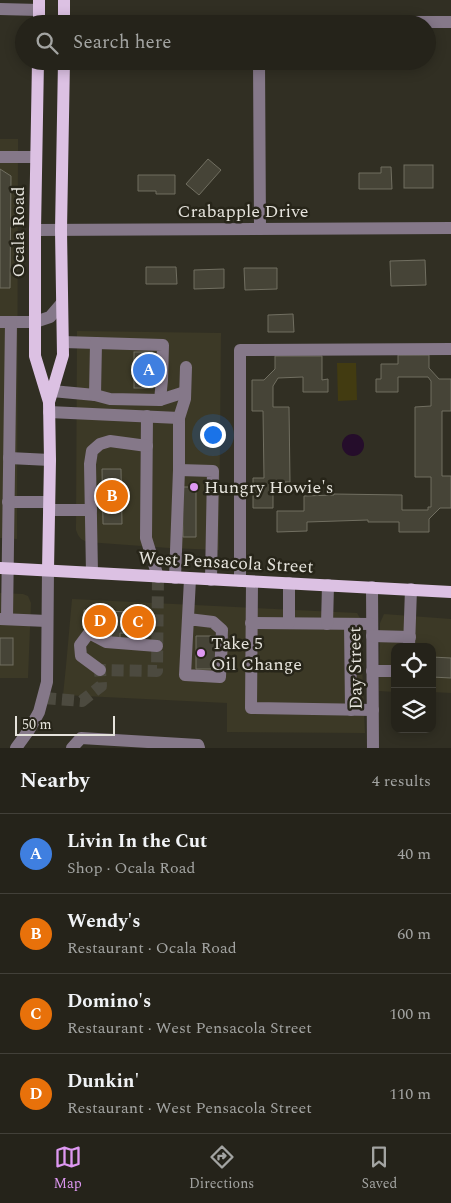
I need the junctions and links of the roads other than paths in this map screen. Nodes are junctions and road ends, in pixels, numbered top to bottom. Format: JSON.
{"nodes":[{"id":1,"x":64,"y":0,"type":"edge"},
{"id":2,"x":39,"y":5,"type":"edge"},
{"id":3,"x":0,"y":9,"type":"edge"},
{"id":4,"x":64,"y":15,"type":"edge"},
{"id":5,"x":436,"y":22,"type":"edge"},
{"id":6,"x":451,"y":22,"type":"edge"},
{"id":7,"x":38,"y":70,"type":"edge"},
{"id":8,"x":64,"y":70,"type":"edge"},
{"id":9,"x":259,"y":70,"type":"edge"},
{"id":10,"x":0,"y":156,"type":"edge"},
{"id":11,"x":36,"y":157,"type":"junction"},
{"id":12,"x":451,"y":228,"type":"edge"},
{"id":13,"x":260,"y":229,"type":"junction"},
{"id":14,"x":35,"y":230,"type":"junction"},
{"id":15,"x":61,"y":230,"type":"junction"},
{"id":16,"x":62,"y":303,"type":"junction"},
{"id":17,"x":5,"y":322,"type":"edge"},
{"id":18,"x":35,"y":322,"type":"junction"},
{"id":19,"x":62,"y":342,"type":"junction"},
{"id":20,"x":96,"y":344,"type":"junction"},
{"id":21,"x":451,"y":348,"type":"edge"},
{"id":22,"x":186,"y":367,"type":"dead end"},
{"id":23,"x":186,"y":392,"type":"junction"},
{"id":24,"x":95,"y":395,"type":"junction"},
{"id":25,"x":160,"y":400,"type":"junction"},
{"id":26,"x":50,"y":402,"type":"junction"},
{"id":27,"x":147,"y":416,"type":"junction"},
{"id":28,"x":179,"y":418,"type":"junction"},
{"id":29,"x":5,"y":430,"type":"edge"},
{"id":30,"x":147,"y":446,"type":"junction"},
{"id":31,"x":9,"y":458,"type":"junction"},
{"id":32,"x":50,"y":460,"type":"junction"},
{"id":33,"x":179,"y":470,"type":"junction"},
{"id":34,"x":8,"y":502,"type":"junction"},
{"id":35,"x":49,"y":506,"type":"junction"},
{"id":36,"x":91,"y":510,"type":"junction"},
{"id":37,"x":4,"y":527,"type":"edge"},
{"id":38,"x":4,"y":568,"type":"edge"},
{"id":39,"x":48,"y":570,"type":"junction"},
{"id":40,"x":92,"y":573,"type":"junction"},
{"id":41,"x":158,"y":576,"type":"junction"},
{"id":42,"x":175,"y":578,"type":"junction"},
{"id":43,"x":190,"y":578,"type":"junction"},
{"id":44,"x":211,"y":580,"type":"junction"},
{"id":45,"x":246,"y":581,"type":"junction"},
{"id":46,"x":289,"y":583,"type":"junction"},
{"id":47,"x":328,"y":585,"type":"junction"},
{"id":48,"x":372,"y":587,"type":"junction"},
{"id":49,"x":411,"y":589,"type":"junction"},
{"id":50,"x":451,"y":592,"type":"edge"},
{"id":51,"x":3,"y":619,"type":"edge"},
{"id":52,"x":188,"y":619,"type":"junction"},
{"id":53,"x":47,"y":621,"type":"junction"},
{"id":54,"x":251,"y":623,"type":"junction"},
{"id":55,"x":289,"y":623,"type":"junction"},
{"id":56,"x":327,"y":624,"type":"junction"},
{"id":57,"x":350,"y":624,"type":"junction"},
{"id":58,"x":372,"y":630,"type":"junction"},
{"id":59,"x":410,"y":642,"type":"edge"},
{"id":60,"x":157,"y":646,"type":"dead end"},
{"id":61,"x":100,"y":670,"type":"dead end"},
{"id":62,"x":372,"y":671,"type":"junction"},
{"id":63,"x":391,"y":671,"type":"edge"},
{"id":64,"x":352,"y":710,"type":"junction"},
{"id":65,"x":373,"y":710,"type":"junction"},
{"id":66,"x":16,"y":748,"type":"edge"},
{"id":67,"x":72,"y":748,"type":"edge"},
{"id":68,"x":199,"y":748,"type":"edge"},
{"id":69,"x":372,"y":748,"type":"edge"}],
"edges":[{"from":1,"to":4,"type":"main road"},
{"from":2,"to":3,"type":"street"},
{"from":5,"to":6,"type":"street"},
{"from":7,"to":11,"type":"main road","name":"Ocala Road"},
{"from":8,"to":15,"type":"main road","name":"Ocala Road"},
{"from":9,"to":13,"type":"street"},
{"from":10,"to":11,"type":"street"},
{"from":11,"to":14,"type":"main road","name":"Ocala Road"},
{"from":12,"to":13,"type":"street","name":"Crabapple Drive"},
{"from":13,"to":15,"type":"street","name":"Crabapple Drive"},
{"from":14,"to":15,"type":"street","name":"Crabapple Drive"},
{"from":14,"to":18,"type":"main road","name":"Ocala Road"},
{"from":15,"to":16,"type":"main road","name":"Ocala Road"},
{"from":16,"to":18,"type":"street"},
{"from":16,"to":19,"type":"main road","name":"Ocala Road"},
{"from":17,"to":18,"type":"street"},
{"from":17,"to":29,"type":"street"},
{"from":18,"to":26,"type":"main road","name":"Ocala Road"},
{"from":19,"to":20,"type":"street"},
{"from":19,"to":26,"type":"main road","name":"Ocala Road"},
{"from":20,"to":24,"type":"street"},
{"from":20,"to":25,"type":"street"},
{"from":21,"to":45,"type":"street"},
{"from":22,"to":23,"type":"street"},
{"from":23,"to":25,"type":"street"},
{"from":23,"to":28,"type":"street"},
{"from":24,"to":25,"type":"street"},
{"from":24,"to":26,"type":"street"},
{"from":26,"to":27,"type":"street"},
{"from":26,"to":32,"type":"main road","name":"Ocala Road"},
{"from":27,"to":28,"type":"street"},
{"from":27,"to":30,"type":"street"},
{"from":28,"to":33,"type":"street"},
{"from":29,"to":31,"type":"street"},
{"from":30,"to":36,"type":"street"},
{"from":30,"to":41,"type":"street"},
{"from":31,"to":32,"type":"street"},
{"from":31,"to":34,"type":"street"},
{"from":32,"to":35,"type":"main road","name":"Ocala Road"},
{"from":33,"to":42,"type":"street"},
{"from":33,"to":44,"type":"street"},
{"from":34,"to":35,"type":"street"},
{"from":34,"to":37,"type":"street"},
{"from":35,"to":36,"type":"street"},
{"from":35,"to":39,"type":"main road","name":"Ocala Road"},
{"from":36,"to":40,"type":"street"},
{"from":37,"to":38,"type":"street"},
{"from":38,"to":39,"type":"main road","name":"West Pensacola Street"},
{"from":38,"to":51,"type":"street"},
{"from":39,"to":40,"type":"main road","name":"West Pensacola Street"},
{"from":39,"to":53,"type":"street"},
{"from":40,"to":41,"type":"main road","name":"West Pensacola Street"},
{"from":41,"to":42,"type":"main road","name":"West Pensacola Street"},
{"from":42,"to":43,"type":"main road","name":"West Pensacola Street"},
{"from":43,"to":44,"type":"main road","name":"West Pensacola Street"},
{"from":43,"to":52,"type":"street"},
{"from":44,"to":45,"type":"main road","name":"West Pensacola Street"},
{"from":45,"to":46,"type":"main road","name":"West Pensacola Street"},
{"from":45,"to":54,"type":"street"},
{"from":46,"to":47,"type":"main road","name":"West Pensacola Street"},
{"from":46,"to":55,"type":"street"},
{"from":47,"to":48,"type":"main road","name":"West Pensacola Street"},
{"from":47,"to":56,"type":"street"},
{"from":48,"to":49,"type":"main road","name":"West Pensacola Street"},
{"from":48,"to":58,"type":"street","name":"Day Street"},
{"from":49,"to":50,"type":"main road","name":"West Pensacola Street"},
{"from":49,"to":59,"type":"street"},
{"from":51,"to":53,"type":"street"},
{"from":52,"to":52,"type":"street"},
{"from":53,"to":66,"type":"street"},
{"from":54,"to":55,"type":"street"},
{"from":54,"to":64,"type":"street"},
{"from":55,"to":56,"type":"street"},
{"from":56,"to":57,"type":"street"},
{"from":57,"to":58,"type":"street"},
{"from":57,"to":64,"type":"street"},
{"from":58,"to":59,"type":"street"},
{"from":58,"to":62,"type":"street","name":"Day Street"},
{"from":60,"to":61,"type":"street"},
{"from":62,"to":63,"type":"street"},
{"from":62,"to":65,"type":"street","name":"Day Street"},
{"from":64,"to":65,"type":"street"},
{"from":65,"to":69,"type":"street","name":"Day Street"},
{"from":67,"to":68,"type":"street"}]}
